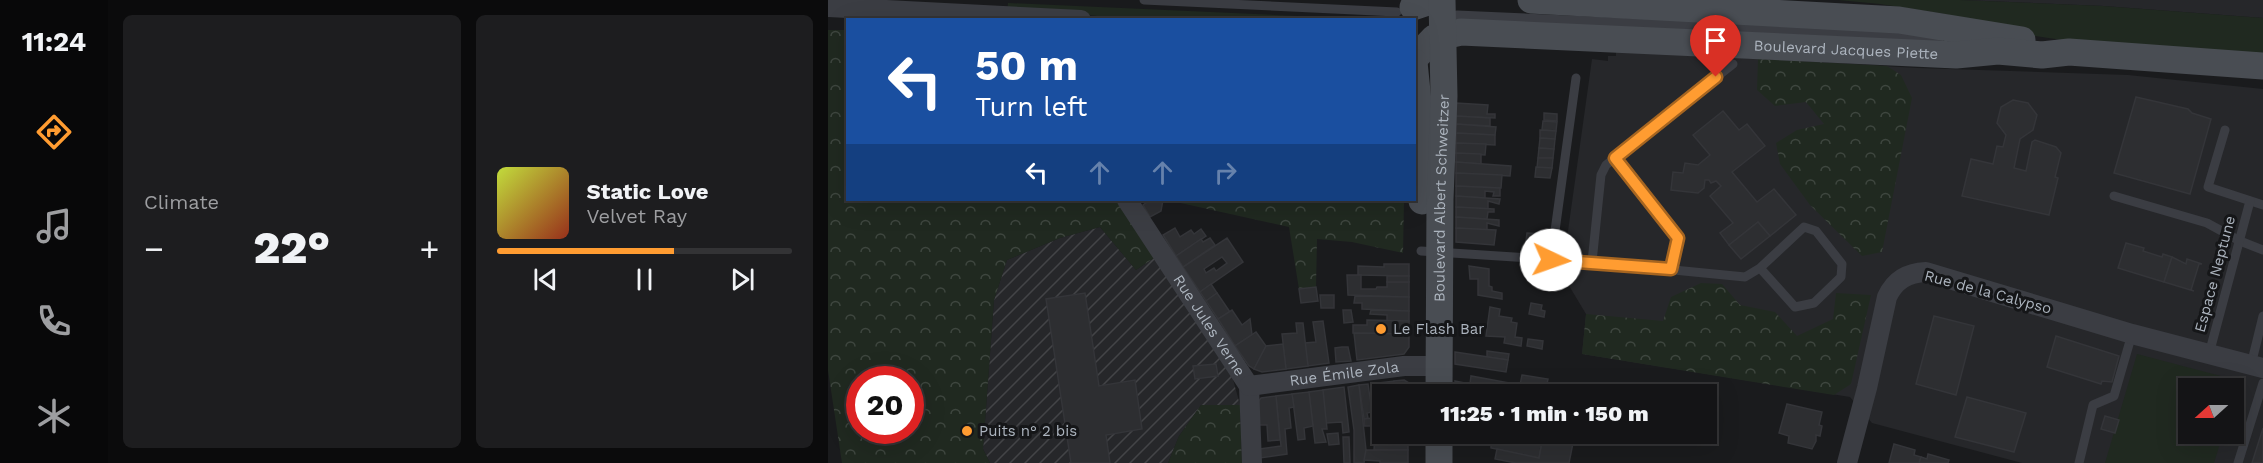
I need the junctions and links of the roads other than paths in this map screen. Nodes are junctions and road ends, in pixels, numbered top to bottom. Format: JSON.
{"nodes":[{"id":1,"x":1144,"y":0,"type":"edge"},
{"id":2,"x":1531,"y":0,"type":"edge"},
{"id":3,"x":828,"y":7,"type":"edge"},
{"id":4,"x":1425,"y":17,"type":"edge"},
{"id":5,"x":1022,"y":18,"type":"edge"},
{"id":6,"x":1957,"y":41,"type":"junction"},
{"id":7,"x":2009,"y":45,"type":"junction"},
{"id":8,"x":1733,"y":63,"type":"dead end"},
{"id":9,"x":2263,"y":66,"type":"edge"},
{"id":10,"x":1576,"y":78,"type":"dead end"},
{"id":11,"x":2225,"y":130,"type":"dead end"},
{"id":12,"x":1615,"y":158,"type":"junction"},
{"id":13,"x":2114,"y":196,"type":"dead end"},
{"id":14,"x":1128,"y":201,"type":"edge"},
{"id":15,"x":2250,"y":201,"type":"junction"},
{"id":16,"x":2263,"y":205,"type":"edge"},
{"id":17,"x":2240,"y":241,"type":"junction"},
{"id":18,"x":2263,"y":250,"type":"edge"},
{"id":19,"x":1430,"y":252,"type":"junction"},
{"id":20,"x":1551,"y":260,"type":"junction"},
{"id":21,"x":1592,"y":262,"type":"junction"},
{"id":22,"x":1760,"y":268,"type":"junction"},
{"id":23,"x":1671,"y":269,"type":"junction"},
{"id":24,"x":2263,"y":316,"type":"edge"},
{"id":25,"x":2132,"y":334,"type":"junction"},
{"id":26,"x":2209,"y":354,"type":"junction"},
{"id":27,"x":1430,"y":366,"type":"junction"},
{"id":28,"x":2257,"y":366,"type":"edge"},
{"id":29,"x":2263,"y":383,"type":"edge"},
{"id":30,"x":1424,"y":384,"type":"edge"},
{"id":31,"x":1436,"y":384,"type":"edge"},
{"id":32,"x":1249,"y":386,"type":"junction"},
{"id":33,"x":1420,"y":444,"type":"edge"},
{"id":34,"x":1439,"y":444,"type":"edge"},
{"id":35,"x":1252,"y":463,"type":"edge"},
{"id":36,"x":1420,"y":463,"type":"edge"},
{"id":37,"x":1439,"y":463,"type":"edge"},
{"id":38,"x":1847,"y":463,"type":"edge"},
{"id":39,"x":2079,"y":463,"type":"edge"},
{"id":40,"x":2238,"y":463,"type":"edge"}],
"edges":[{"from":1,"to":4,"type":"lane"},
{"from":2,"to":7,"type":"main road","name":"Boulevard Jacques Piette"},
{"from":3,"to":5,"type":"street"},
{"from":4,"to":6,"type":"lane"},
{"from":4,"to":7,"type":"main road","name":"Boulevard Jacques Piette"},
{"from":4,"to":19,"type":"main road","name":"Boulevard Albert Schweitzer"},
{"from":4,"to":19,"type":"main road","name":"Boulevard Albert Schweitzer"},
{"from":6,"to":7,"type":"lane"},
{"from":6,"to":7,"type":"lane"},
{"from":7,"to":9,"type":"main road","name":"Boulevard Jacques Piette"},
{"from":8,"to":12,"type":"lane"},
{"from":10,"to":20,"type":"lane"},
{"from":11,"to":15,"type":"lane"},
{"from":12,"to":21,"type":"lane"},
{"from":12,"to":23,"type":"lane"},
{"from":13,"to":17,"type":"lane"},
{"from":14,"to":32,"type":"street","name":"Rue Jules Verne"},
{"from":15,"to":16,"type":"lane"},
{"from":15,"to":17,"type":"lane","name":"Espace Neptune"},
{"from":17,"to":18,"type":"lane"},
{"from":17,"to":26,"type":"lane","name":"Espace Neptune"},
{"from":19,"to":20,"type":"lane"},
{"from":19,"to":27,"type":"main road","name":"Boulevard Albert Schweitzer"},
{"from":20,"to":21,"type":"lane"},
{"from":21,"to":23,"type":"lane"},
{"from":22,"to":22,"type":"lane"},
{"from":22,"to":23,"type":"lane"},
{"from":24,"to":28,"type":"lane"},
{"from":25,"to":26,"type":"street","name":"Rue de la Calypso"},
{"from":25,"to":38,"type":"street","name":"Rue de la Calypso"},
{"from":25,"to":39,"type":"lane"},
{"from":26,"to":28,"type":"street","name":"Rue de la Calypso"},
{"from":27,"to":30,"type":"main road","name":"Boulevard Albert Schweitzer"},
{"from":27,"to":31,"type":"main road","name":"Boulevard Albert Schweitzer"},
{"from":27,"to":32,"type":"street","name":"Rue Émile Zola"},
{"from":29,"to":40,"type":"lane"},
{"from":32,"to":35,"type":"street","name":"Rue Jules Verne"},
{"from":33,"to":36,"type":"main road"},
{"from":34,"to":37,"type":"main road"}]}
